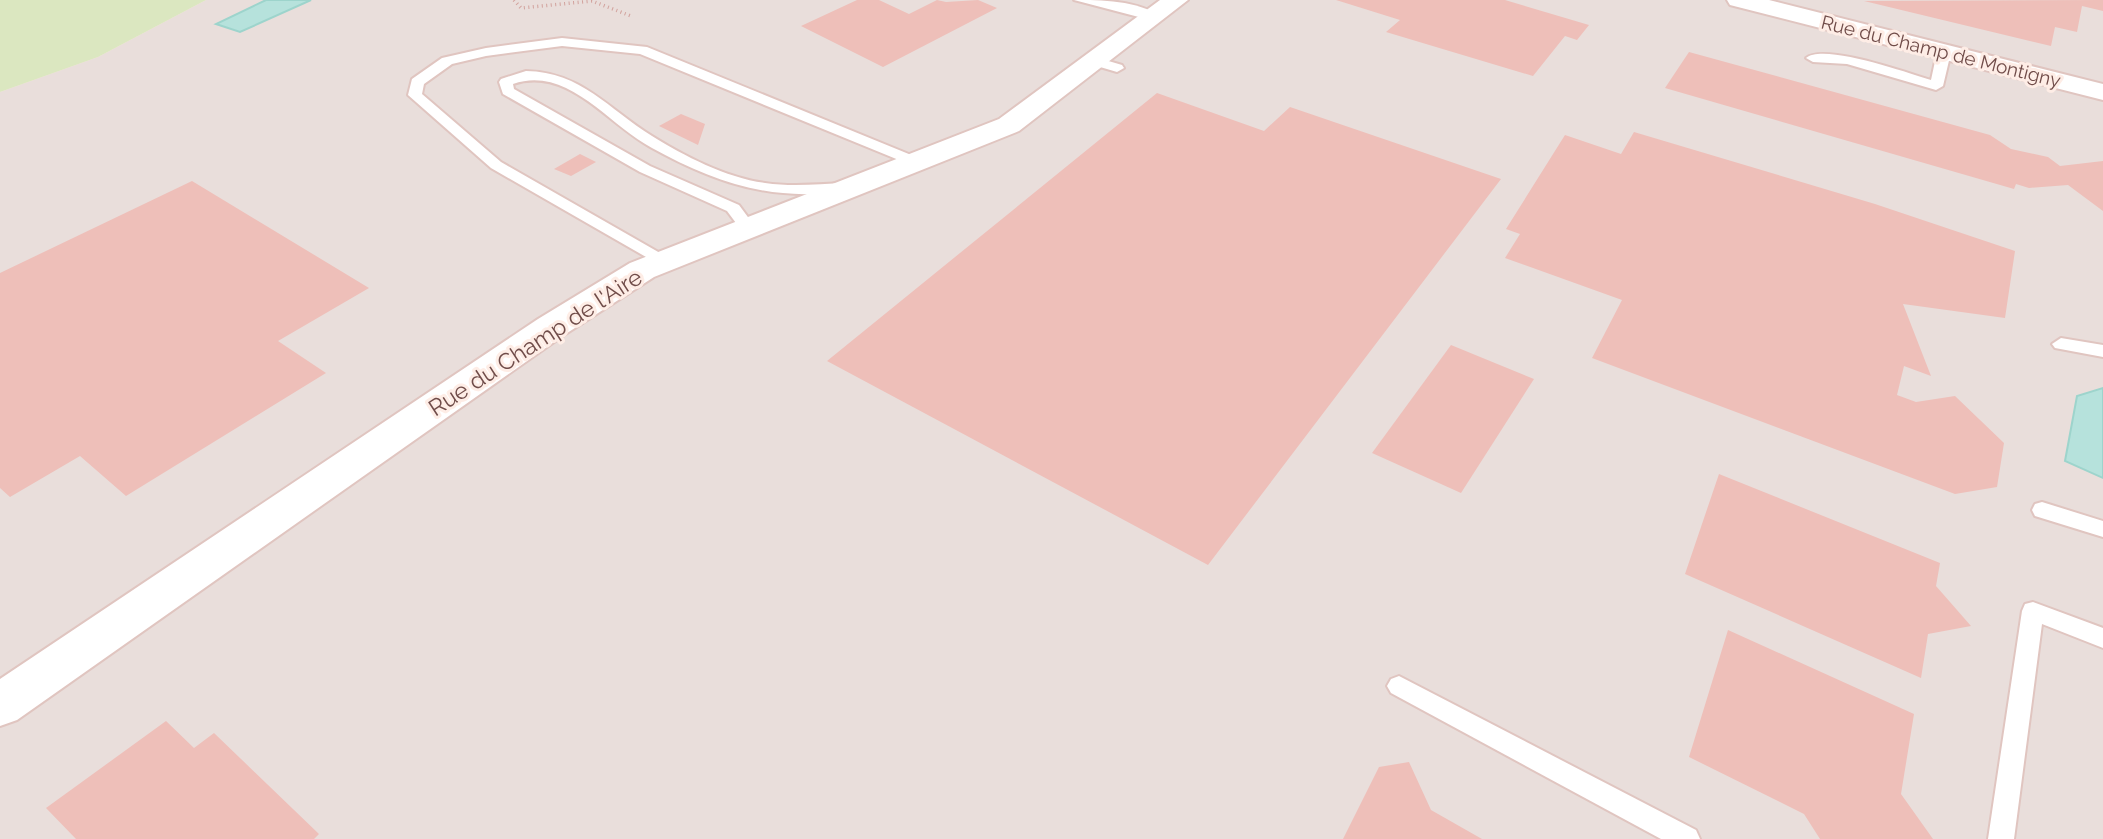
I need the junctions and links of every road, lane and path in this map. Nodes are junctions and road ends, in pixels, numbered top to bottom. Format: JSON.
{"nodes":[{"id":1,"x":1080,"y":0,"type":"edge"},
{"id":2,"x":1739,"y":0,"type":"edge"},
{"id":3,"x":1165,"y":8,"type":"edge"},
{"id":4,"x":1944,"y":52,"type":"junction"},
{"id":5,"x":1813,"y":58,"type":"dead end"},
{"id":6,"x":2103,"y":92,"type":"edge"},
{"id":7,"x":916,"y":162,"type":"junction"},
{"id":8,"x":851,"y":188,"type":"junction"},
{"id":9,"x":748,"y":228,"type":"junction"},
{"id":10,"x":666,"y":261,"type":"junction"},
{"id":11,"x":2061,"y":344,"type":"dead end"},
{"id":12,"x":2103,"y":351,"type":"edge"},
{"id":13,"x":2042,"y":510,"type":"dead end"},
{"id":14,"x":2103,"y":529,"type":"edge"},
{"id":15,"x":2103,"y":638,"type":"edge"},
{"id":16,"x":1399,"y":686,"type":"dead end"},
{"id":17,"x":0,"y":705,"type":"edge"},
{"id":18,"x":1687,"y":839,"type":"edge"},
{"id":19,"x":2001,"y":839,"type":"edge"}],
"edges":[{"from":1,"to":3,"type":"lane"},
{"from":2,"to":4,"type":"street","name":"Rue du Champ de Montigny"},
{"from":3,"to":7,"type":"street","name":"Rue du Champ de l'Aire"},
{"from":4,"to":5,"type":"lane"},
{"from":4,"to":6,"type":"street","name":"Rue du Champ de Montigny"},
{"from":7,"to":8,"type":"street","name":"Rue du Champ de l'Aire"},
{"from":7,"to":10,"type":"lane"},
{"from":8,"to":9,"type":"street","name":"Rue du Champ de l'Aire"},
{"from":8,"to":9,"type":"lane"},
{"from":9,"to":10,"type":"street","name":"Rue du Champ de l'Aire"},
{"from":10,"to":17,"type":"street","name":"Rue du Champ de l'Aire"},
{"from":11,"to":12,"type":"lane"},
{"from":13,"to":14,"type":"lane"},
{"from":15,"to":19,"type":"lane"},
{"from":16,"to":18,"type":"lane"}]}
